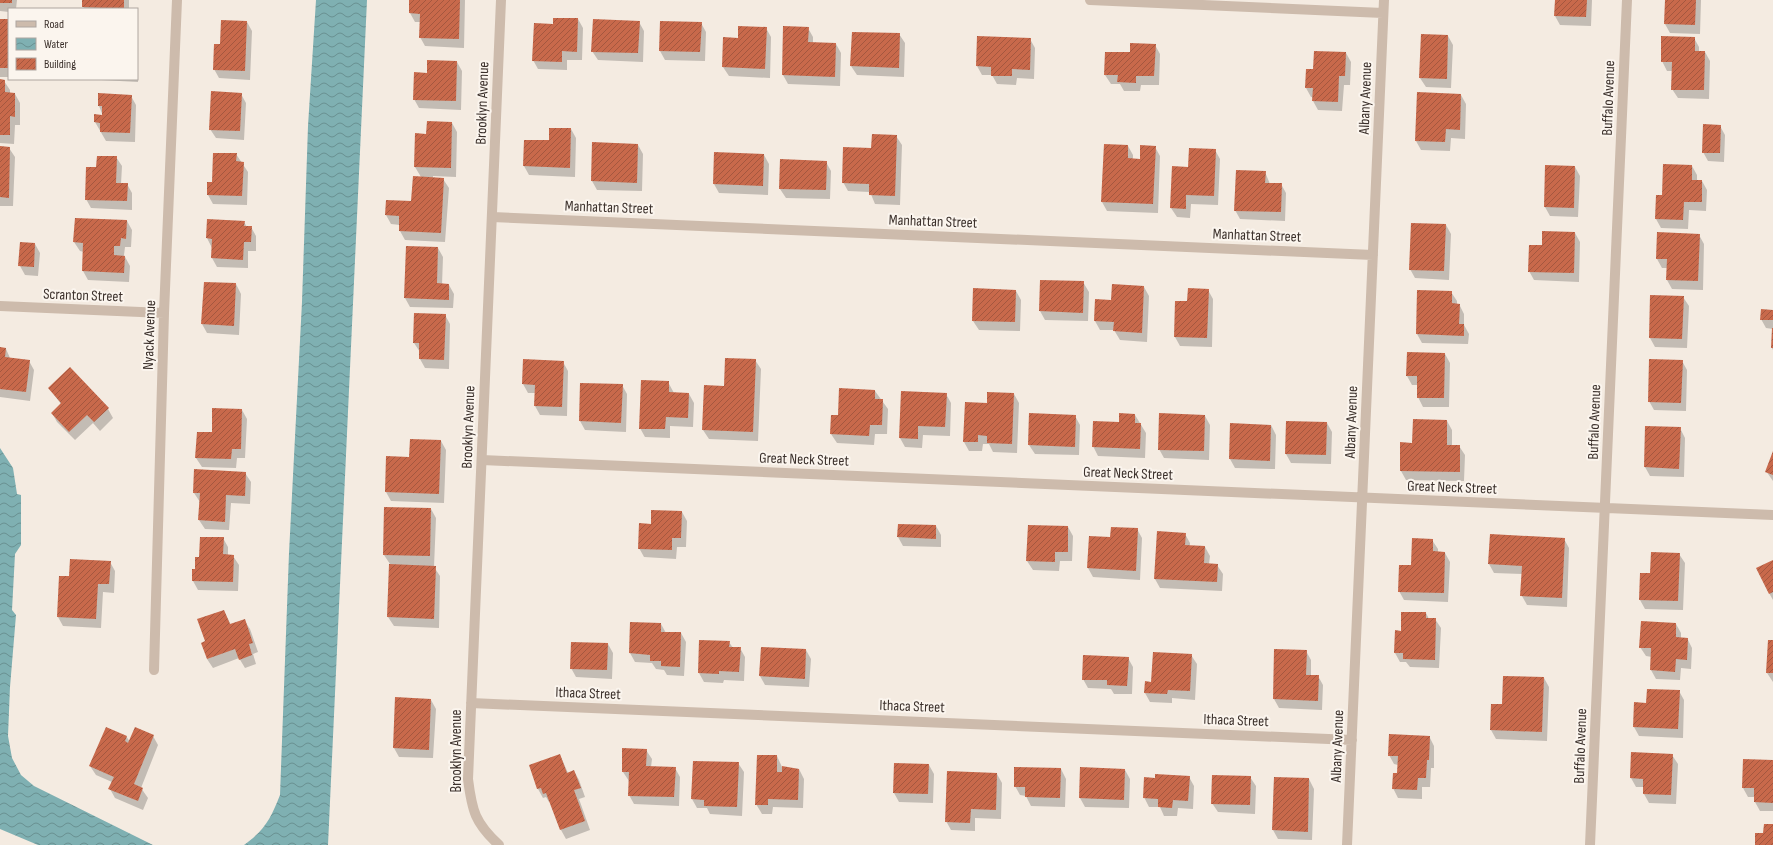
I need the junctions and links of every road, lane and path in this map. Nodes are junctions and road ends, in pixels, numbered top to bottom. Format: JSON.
{"nodes":[{"id":1,"x":178,"y":0,"type":"edge"},
{"id":2,"x":502,"y":0,"type":"edge"},
{"id":3,"x":1090,"y":0,"type":"edge"},
{"id":4,"x":1384,"y":0,"type":"edge"},
{"id":5,"x":1627,"y":0,"type":"edge"},
{"id":6,"x":1384,"y":12,"type":"junction"},
{"id":7,"x":492,"y":217,"type":"junction"},
{"id":8,"x":1373,"y":255,"type":"junction"},
{"id":9,"x":0,"y":306,"type":"edge"},
{"id":10,"x":164,"y":313,"type":"junction"},
{"id":11,"x":482,"y":460,"type":"junction"},
{"id":12,"x":1362,"y":498,"type":"junction"},
{"id":13,"x":1605,"y":508,"type":"junction"},
{"id":14,"x":1773,"y":516,"type":"edge"},
{"id":15,"x":154,"y":670,"type":"dead end"},
{"id":16,"x":471,"y":702,"type":"junction"},
{"id":17,"x":1352,"y":740,"type":"junction"},
{"id":18,"x":499,"y":845,"type":"edge"},
{"id":19,"x":1347,"y":845,"type":"edge"},
{"id":20,"x":1590,"y":845,"type":"edge"}],
"edges":[{"from":1,"to":10,"type":"street","name":"Nyack Avenue"},
{"from":2,"to":7,"type":"street","name":"Brooklyn Avenue"},
{"from":3,"to":6,"type":"street"},
{"from":4,"to":6,"type":"street","name":"Albany Avenue"},
{"from":5,"to":13,"type":"street","name":"Buffalo Avenue"},
{"from":6,"to":8,"type":"street","name":"Albany Avenue"},
{"from":7,"to":8,"type":"street","name":"Manhattan Street"},
{"from":7,"to":11,"type":"street","name":"Brooklyn Avenue"},
{"from":8,"to":12,"type":"street","name":"Albany Avenue"},
{"from":9,"to":10,"type":"street","name":"Scranton Street"},
{"from":10,"to":15,"type":"street","name":"Nyack Avenue"},
{"from":11,"to":12,"type":"street","name":"Great Neck Street"},
{"from":11,"to":16,"type":"street","name":"Brooklyn Avenue"},
{"from":12,"to":13,"type":"street","name":"Great Neck Street"},
{"from":12,"to":17,"type":"street","name":"Albany Avenue"},
{"from":13,"to":14,"type":"street","name":"Great Neck Street"},
{"from":13,"to":20,"type":"street","name":"Buffalo Avenue"},
{"from":16,"to":17,"type":"street","name":"Ithaca Street"},
{"from":16,"to":18,"type":"street","name":"Brooklyn Avenue"},
{"from":17,"to":19,"type":"street","name":"Albany Avenue"}]}
